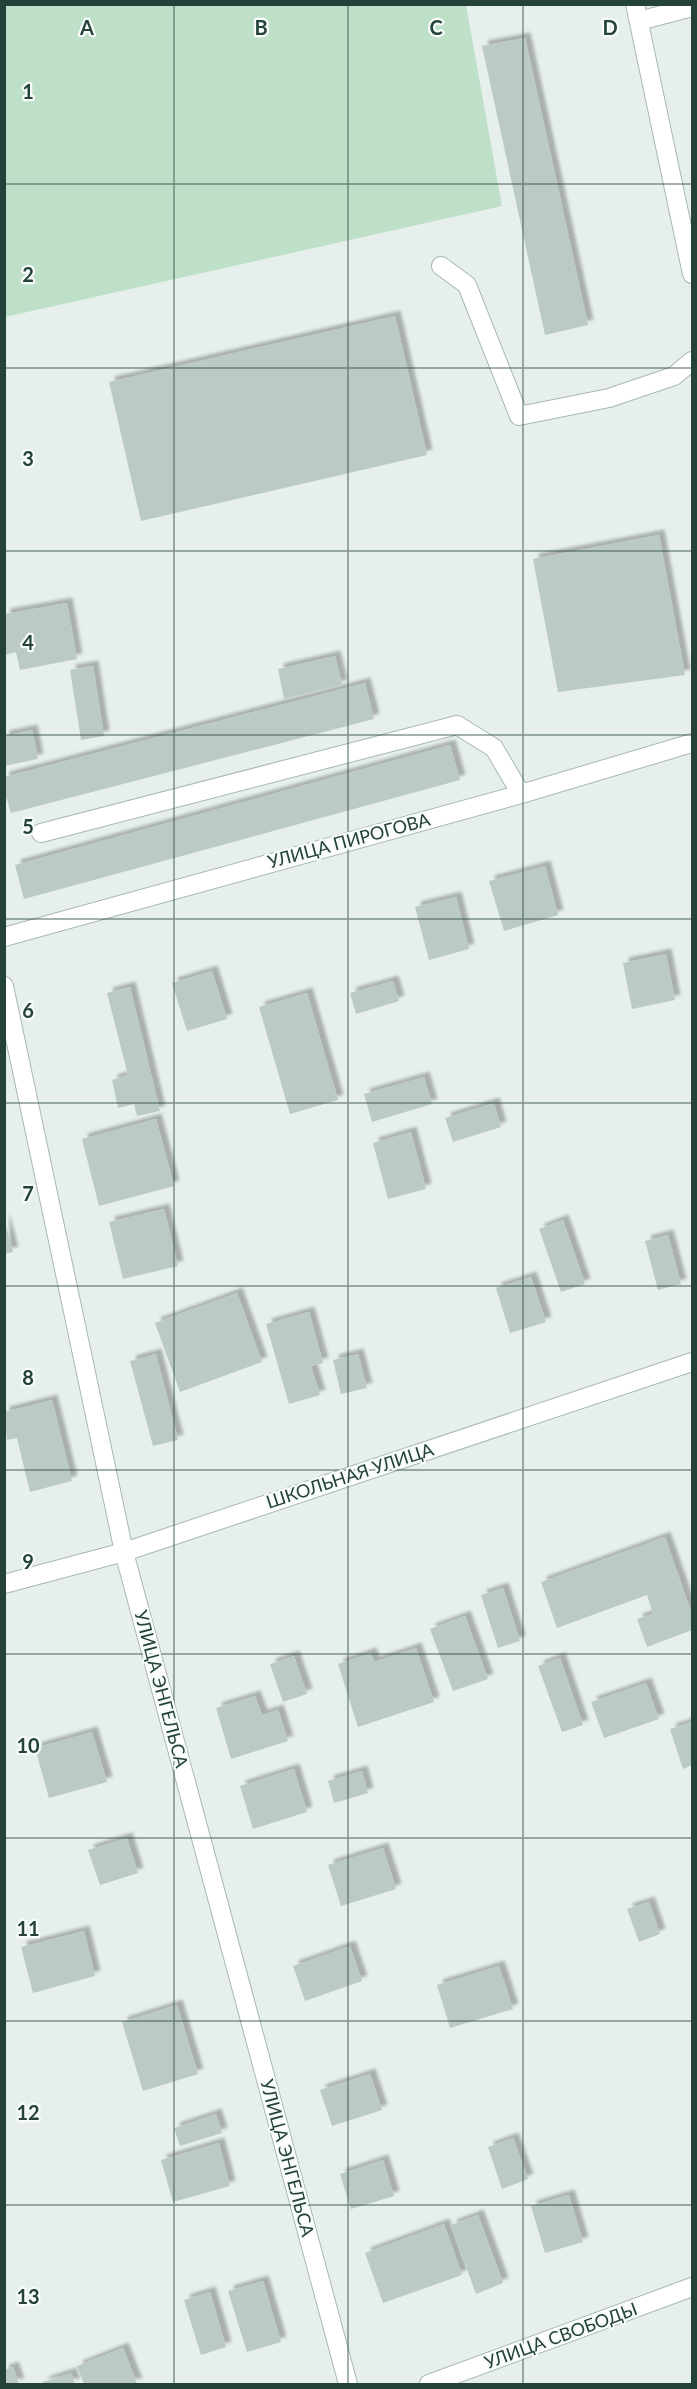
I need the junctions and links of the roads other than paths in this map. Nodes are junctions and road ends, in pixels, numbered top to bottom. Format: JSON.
{"nodes":[{"id":1,"x":693,"y":7,"type":"edge"},
{"id":2,"x":637,"y":13,"type":"edge"},
{"id":3,"x":441,"y":266,"type":"dead end"},
{"id":4,"x":693,"y":274,"type":"edge"},
{"id":5,"x":693,"y":361,"type":"edge"},
{"id":6,"x":693,"y":743,"type":"edge"},
{"id":7,"x":521,"y":794,"type":"junction"},
{"id":8,"x":41,"y":834,"type":"dead end"},
{"id":9,"x":4,"y":937,"type":"edge"},
{"id":10,"x":4,"y":986,"type":"edge"},
{"id":11,"x":693,"y":1362,"type":"edge"},
{"id":12,"x":124,"y":1552,"type":"junction"},
{"id":13,"x":4,"y":1584,"type":"edge"},
{"id":14,"x":693,"y":2287,"type":"edge"},
{"id":15,"x":348,"y":2385,"type":"edge"},
{"id":16,"x":429,"y":2385,"type":"edge"}],
"edges":[{"from":1,"to":2,"type":"street"},
{"from":2,"to":4,"type":"street"},
{"from":3,"to":5,"type":"street"},
{"from":6,"to":7,"type":"street","name":"УЛИЦА ПИРОГОВА"},
{"from":7,"to":8,"type":"street"},
{"from":7,"to":9,"type":"street","name":"УЛИЦА ПИРОГОВА"},
{"from":10,"to":12,"type":"street","name":"УЛИЦА ЭНГЕЛЬСА"},
{"from":11,"to":12,"type":"street","name":"ШКОЛЬНАЯ УЛИЦА"},
{"from":12,"to":13,"type":"street","name":"ШКОЛЬНАЯ УЛИЦА"},
{"from":12,"to":15,"type":"street","name":"УЛИЦА ЭНГЕЛЬСА"},
{"from":14,"to":16,"type":"street","name":"УЛИЦА СВОБОДЫ"}]}
